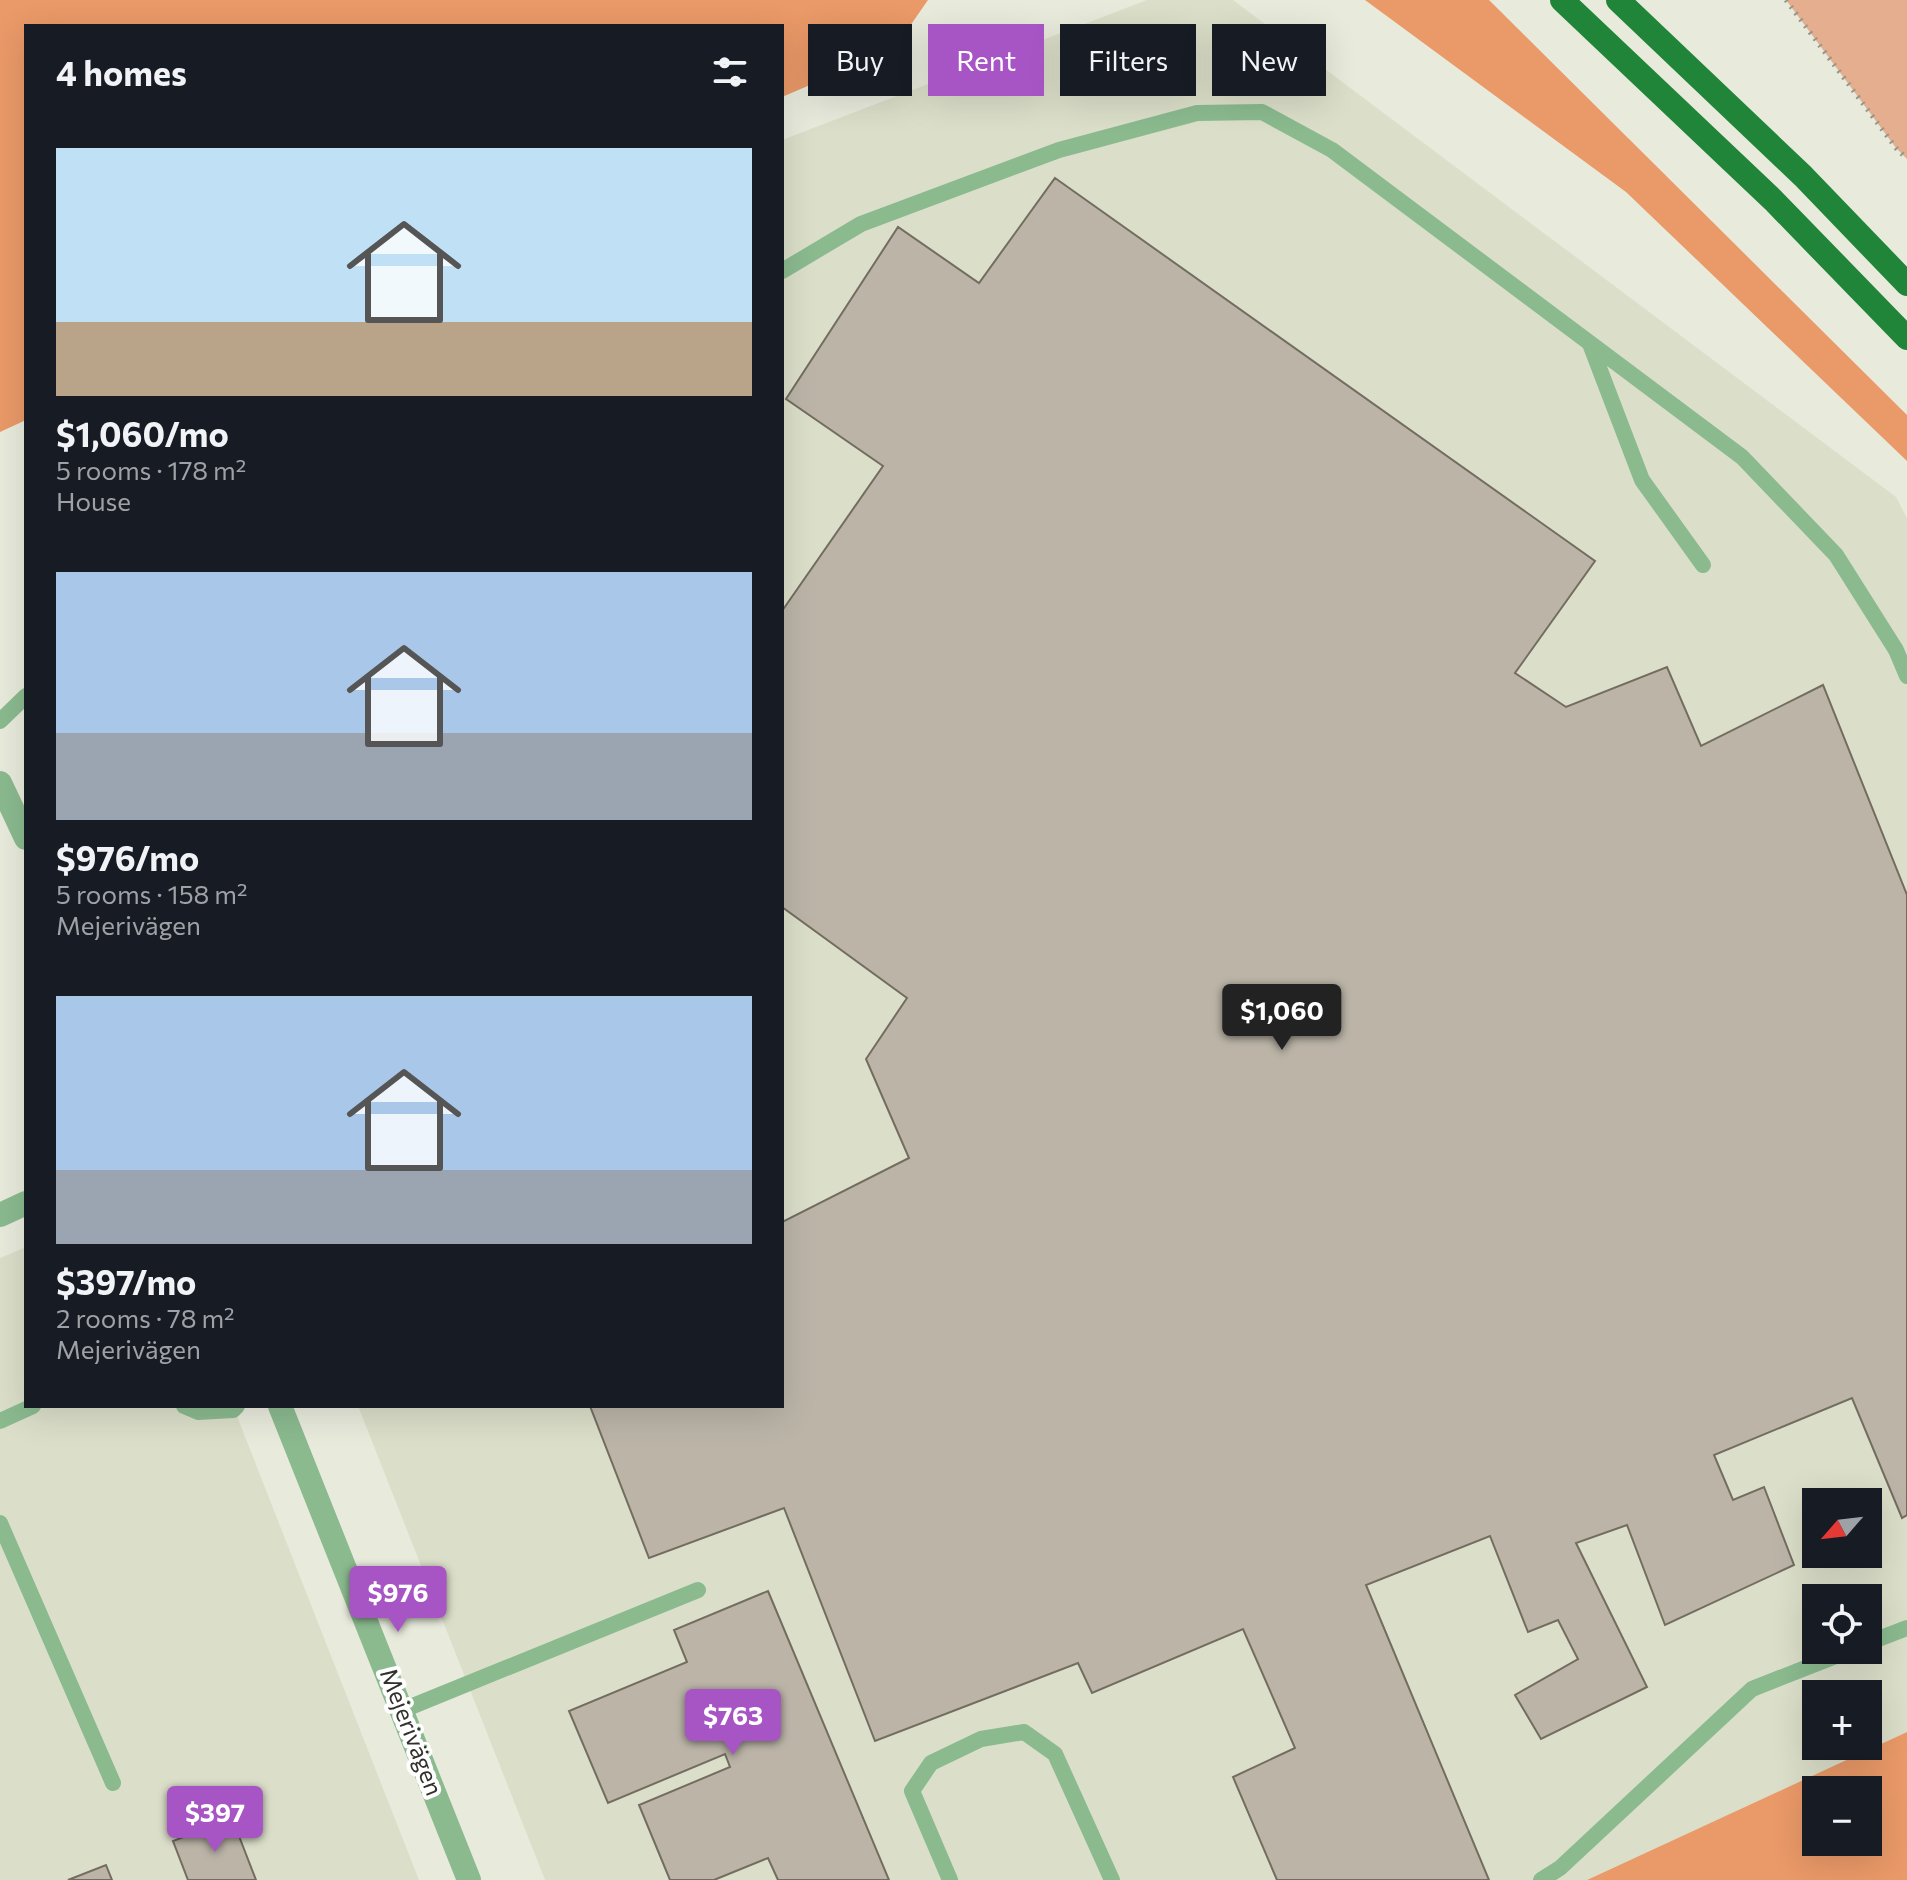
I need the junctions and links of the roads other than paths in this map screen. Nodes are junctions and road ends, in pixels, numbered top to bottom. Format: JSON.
{"nodes":[{"id":1,"x":1562,"y":0,"type":"edge"},
{"id":2,"x":1618,"y":0,"type":"edge"},
{"id":3,"x":784,"y":270,"type":"edge"},
{"id":4,"x":1907,"y":284,"type":"edge"},
{"id":5,"x":1907,"y":338,"type":"edge"},
{"id":6,"x":1589,"y":342,"type":"junction"},
{"id":7,"x":1703,"y":565,"type":"dead end"},
{"id":8,"x":1907,"y":676,"type":"edge"},
{"id":9,"x":24,"y":698,"type":"edge"},
{"id":10,"x":0,"y":721,"type":"edge"},
{"id":11,"x":0,"y":783,"type":"edge"},
{"id":12,"x":24,"y":834,"type":"edge"},
{"id":13,"x":24,"y":1204,"type":"edge"},
{"id":14,"x":0,"y":1215,"type":"edge"},
{"id":15,"x":29,"y":1408,"type":"edge"},
{"id":16,"x":189,"y":1408,"type":"edge"},
{"id":17,"x":235,"y":1408,"type":"edge"},
{"id":18,"x":281,"y":1408,"type":"edge"},
{"id":19,"x":0,"y":1421,"type":"edge"},
{"id":20,"x":0,"y":1523,"type":"edge"},
{"id":21,"x":698,"y":1590,"type":"dead end"},
{"id":22,"x":1907,"y":1628,"type":"edge"},
{"id":23,"x":1882,"y":1638,"type":"edge"},
{"id":24,"x":1815,"y":1664,"type":"edge"},
{"id":25,"x":403,"y":1710,"type":"junction"},
{"id":26,"x":113,"y":1783,"type":"dead end"},
{"id":27,"x":469,"y":1880,"type":"edge"},
{"id":28,"x":950,"y":1880,"type":"edge"},
{"id":29,"x":1112,"y":1880,"type":"edge"},
{"id":30,"x":1541,"y":1880,"type":"edge"}],
"edges":[{"from":1,"to":5,"type":"highway"},
{"from":2,"to":4,"type":"highway"},
{"from":3,"to":6,"type":"lane"},
{"from":6,"to":7,"type":"lane"},
{"from":6,"to":8,"type":"lane"},
{"from":9,"to":10,"type":"lane"},
{"from":11,"to":12,"type":"street"},
{"from":13,"to":14,"type":"street"},
{"from":15,"to":19,"type":"lane"},
{"from":16,"to":17,"type":"lane"},
{"from":18,"to":25,"type":"street","name":"Mejerivägen"},
{"from":20,"to":26,"type":"lane"},
{"from":21,"to":25,"type":"lane"},
{"from":22,"to":23,"type":"lane"},
{"from":24,"to":30,"type":"lane"},
{"from":25,"to":27,"type":"street","name":"Mejerivägen"},
{"from":28,"to":29,"type":"lane"}]}
